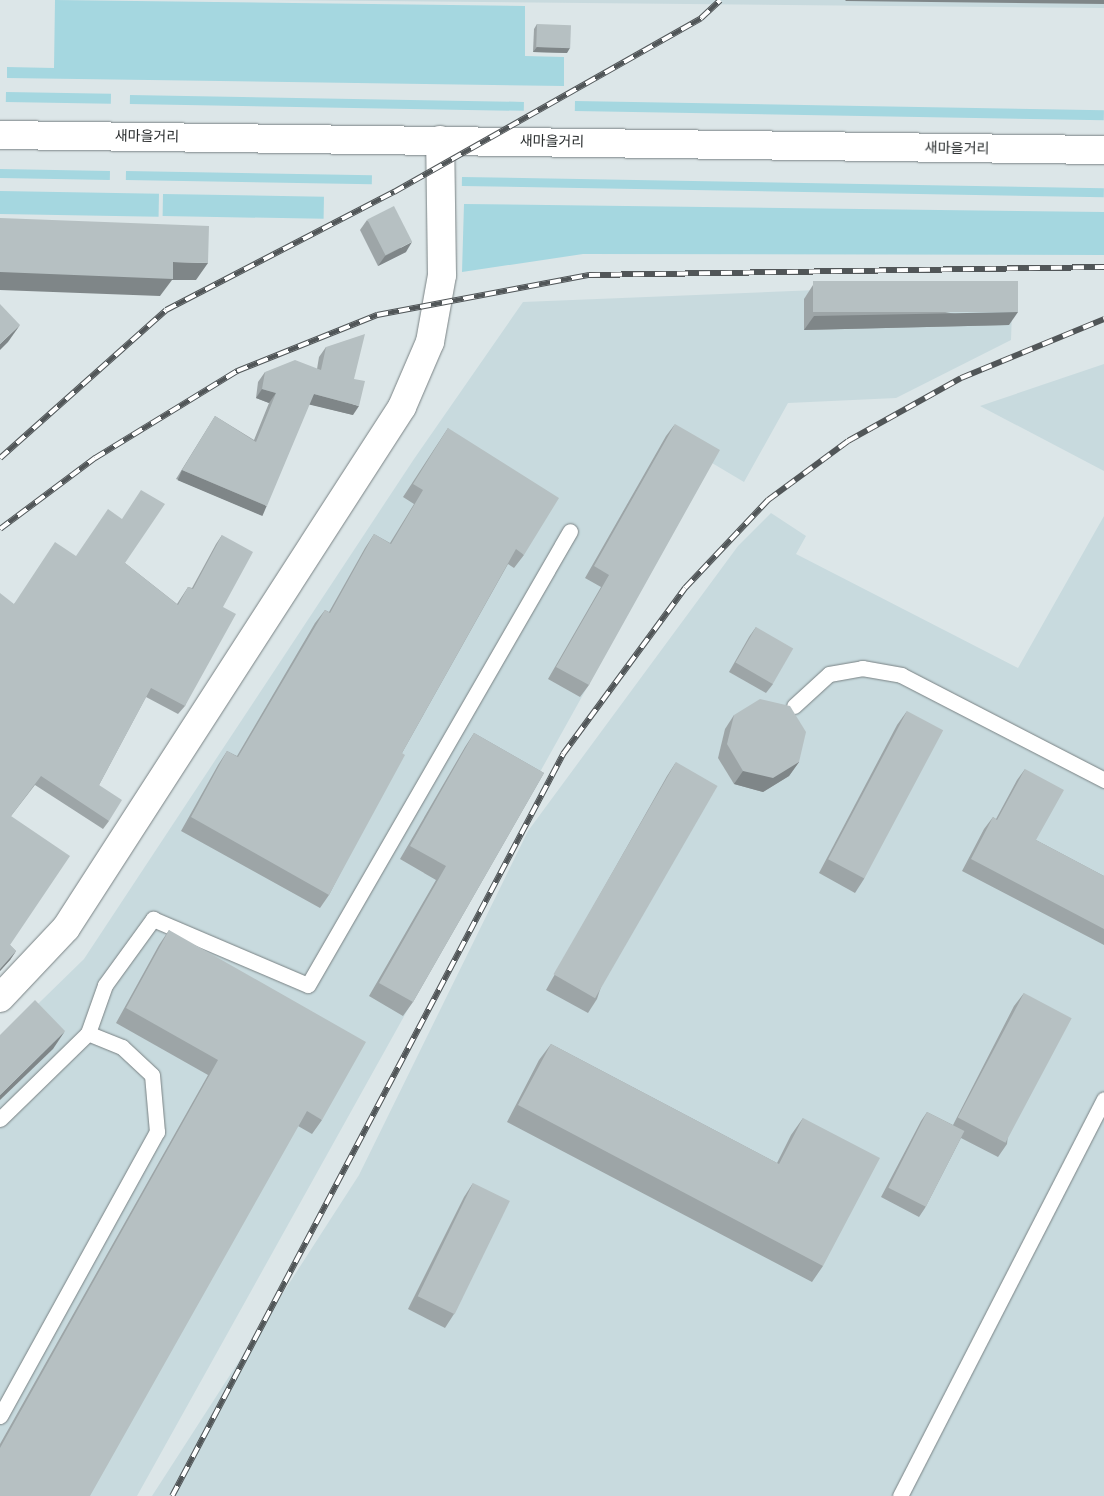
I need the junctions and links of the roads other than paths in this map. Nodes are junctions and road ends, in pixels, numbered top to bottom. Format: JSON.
{"nodes":[{"id":1,"x":0,"y":135,"type":"edge"},
{"id":2,"x":440,"y":140,"type":"junction"},
{"id":3,"x":1104,"y":150,"type":"edge"},
{"id":4,"x":570,"y":531,"type":"dead end"},
{"id":5,"x":794,"y":706,"type":"dead end"},
{"id":6,"x":1104,"y":780,"type":"edge"},
{"id":7,"x":0,"y":998,"type":"edge"},
{"id":8,"x":88,"y":1033,"type":"junction"},
{"id":9,"x":1104,"y":1098,"type":"edge"},
{"id":10,"x":0,"y":1119,"type":"edge"},
{"id":11,"x":0,"y":1416,"type":"edge"},
{"id":12,"x":900,"y":1496,"type":"edge"}],
"edges":[{"from":1,"to":2,"type":"main road","name":"새마을거리"},
{"from":2,"to":3,"type":"main road","name":"새마을거리"},
{"from":2,"to":7,"type":"main road"},
{"from":4,"to":8,"type":"lane"},
{"from":5,"to":6,"type":"lane"},
{"from":8,"to":10,"type":"lane"},
{"from":8,"to":11,"type":"lane"},
{"from":9,"to":12,"type":"lane"}]}
